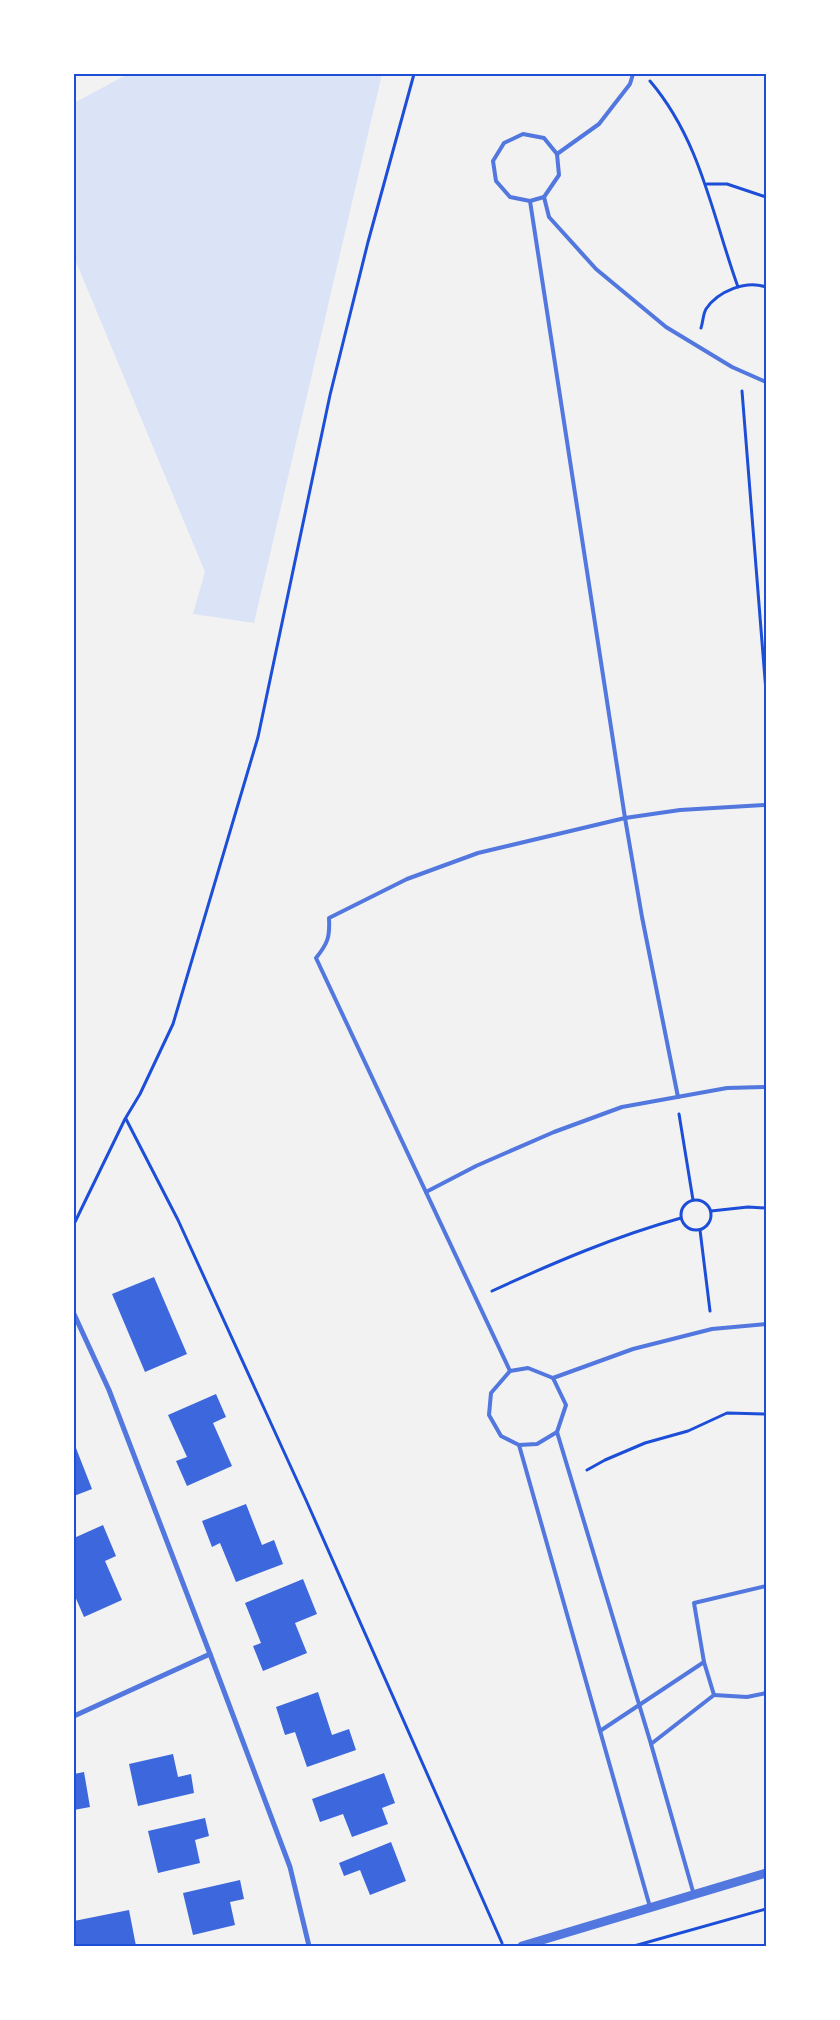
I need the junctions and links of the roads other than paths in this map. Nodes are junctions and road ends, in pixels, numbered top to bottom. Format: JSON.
{"nodes":[{"id":1,"x":633,"y":74,"type":"edge"},
{"id":2,"x":557,"y":154,"type":"junction"},
{"id":3,"x":544,"y":197,"type":"junction"},
{"id":4,"x":530,"y":201,"type":"junction"},
{"id":5,"x":766,"y":382,"type":"edge"},
{"id":6,"x":766,"y":805,"type":"edge"},
{"id":7,"x":625,"y":818,"type":"junction"},
{"id":8,"x":766,"y":1087,"type":"edge"},
{"id":9,"x":678,"y":1097,"type":"junction"},
{"id":10,"x":426,"y":1192,"type":"junction"},
{"id":11,"x":74,"y":1314,"type":"edge"},
{"id":12,"x":766,"y":1324,"type":"edge"},
{"id":13,"x":510,"y":1370,"type":"junction"},
{"id":14,"x":553,"y":1378,"type":"junction"},
{"id":15,"x":557,"y":1432,"type":"junction"},
{"id":16,"x":519,"y":1445,"type":"junction"},
{"id":17,"x":766,"y":1586,"type":"edge"},
{"id":18,"x":210,"y":1654,"type":"junction"},
{"id":19,"x":704,"y":1662,"type":"junction"},
{"id":20,"x":766,"y":1693,"type":"edge"},
{"id":21,"x":714,"y":1696,"type":"junction"},
{"id":22,"x":639,"y":1704,"type":"junction"},
{"id":23,"x":74,"y":1716,"type":"edge"},
{"id":24,"x":600,"y":1730,"type":"junction"},
{"id":25,"x":651,"y":1744,"type":"junction"},
{"id":26,"x":766,"y":1873,"type":"edge"},
{"id":27,"x":694,"y":1896,"type":"junction"},
{"id":28,"x":650,"y":1907,"type":"junction"},
{"id":29,"x":309,"y":1946,"type":"edge"},
{"id":30,"x":522,"y":1946,"type":"edge"}],
"edges":[{"from":1,"to":2,"type":"lane"},
{"from":2,"to":3,"type":"lane"},
{"from":2,"to":4,"type":"lane"},
{"from":3,"to":4,"type":"lane"},
{"from":3,"to":5,"type":"lane"},
{"from":4,"to":7,"type":"lane"},
{"from":6,"to":7,"type":"lane"},
{"from":7,"to":9,"type":"lane"},
{"from":7,"to":10,"type":"lane"},
{"from":8,"to":9,"type":"lane"},
{"from":9,"to":10,"type":"lane"},
{"from":10,"to":13,"type":"lane"},
{"from":11,"to":18,"type":"street"},
{"from":12,"to":14,"type":"lane"},
{"from":13,"to":14,"type":"lane"},
{"from":13,"to":16,"type":"lane"},
{"from":14,"to":15,"type":"lane"},
{"from":15,"to":16,"type":"lane"},
{"from":15,"to":22,"type":"lane"},
{"from":16,"to":24,"type":"lane"},
{"from":17,"to":19,"type":"lane"},
{"from":18,"to":23,"type":"street"},
{"from":18,"to":29,"type":"street"},
{"from":19,"to":21,"type":"lane"},
{"from":19,"to":22,"type":"lane"},
{"from":20,"to":21,"type":"lane"},
{"from":21,"to":25,"type":"lane"},
{"from":22,"to":24,"type":"lane"},
{"from":22,"to":25,"type":"lane"},
{"from":24,"to":28,"type":"lane"},
{"from":25,"to":27,"type":"lane"},
{"from":26,"to":27,"type":"street"},
{"from":27,"to":28,"type":"street"},
{"from":28,"to":30,"type":"street"}]}
